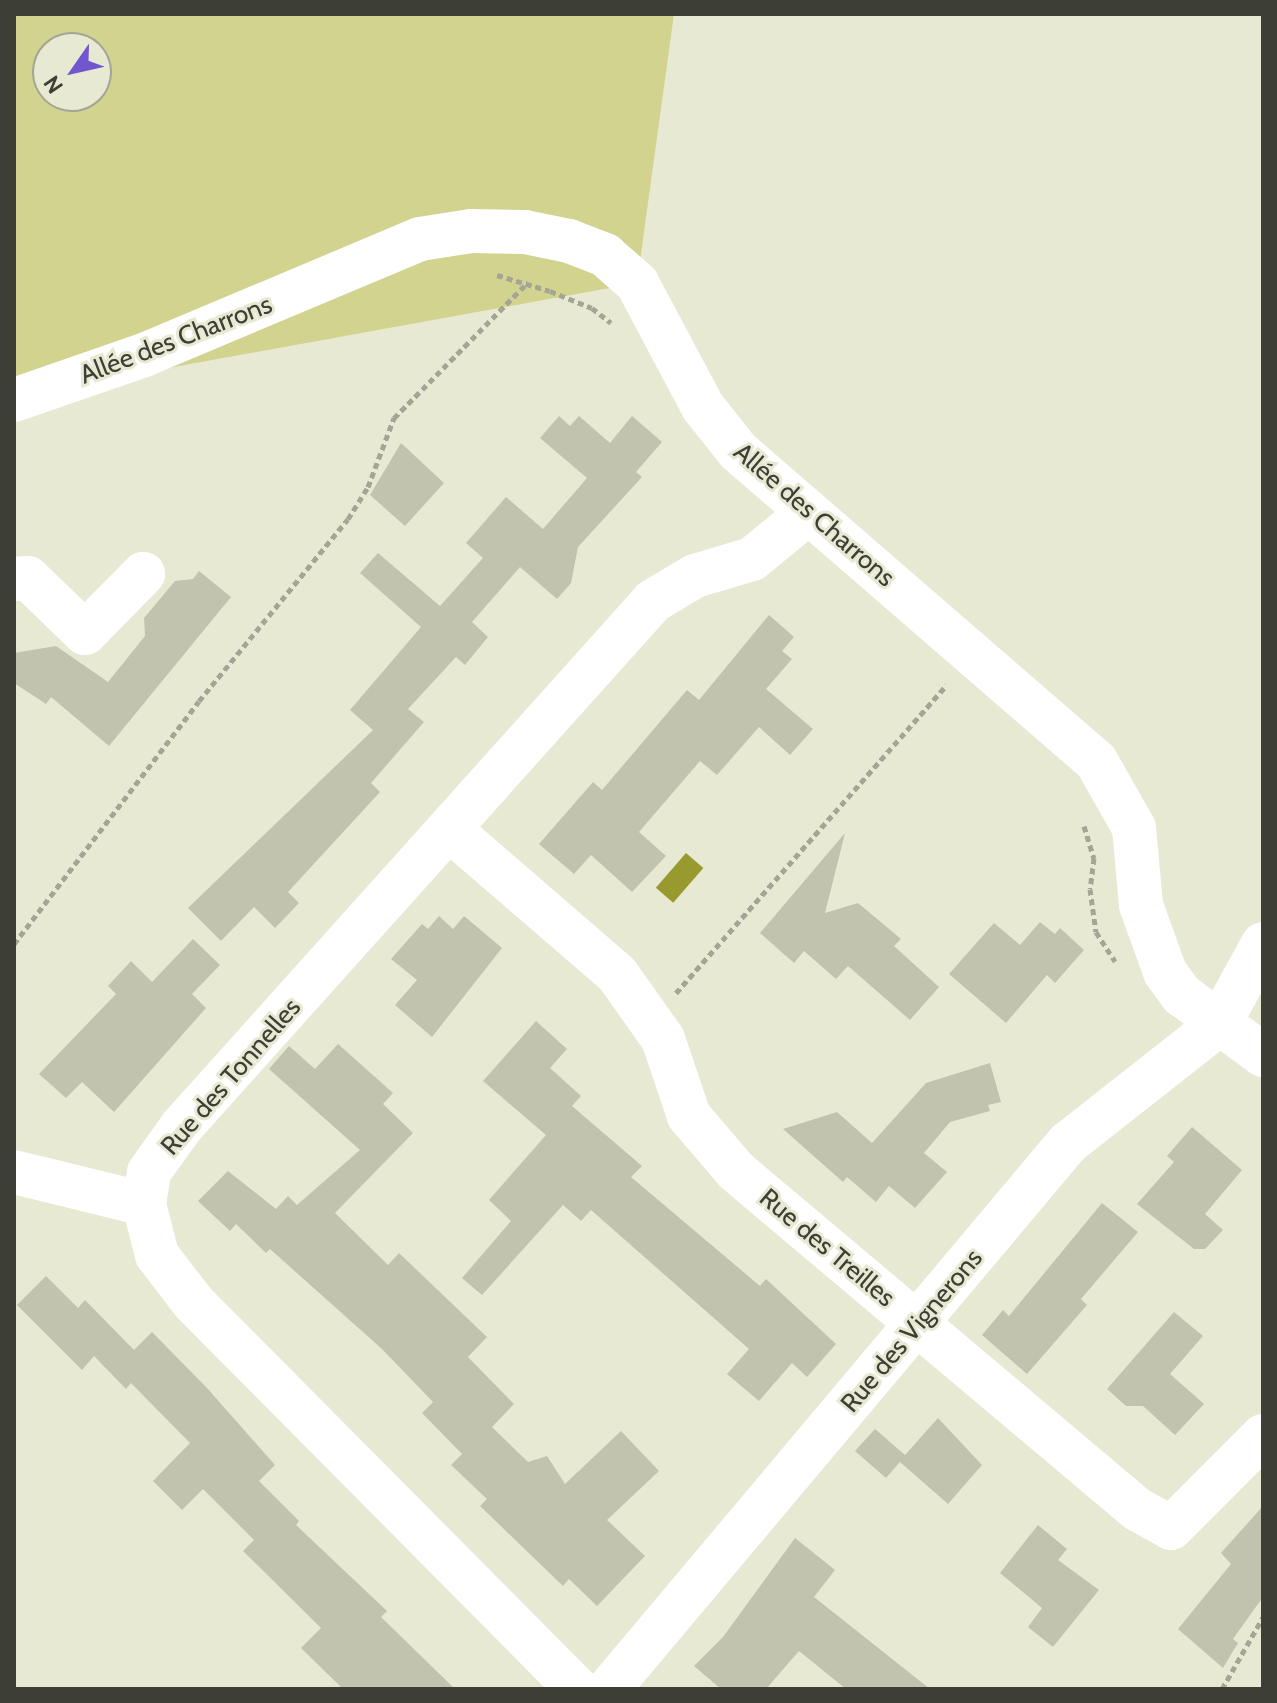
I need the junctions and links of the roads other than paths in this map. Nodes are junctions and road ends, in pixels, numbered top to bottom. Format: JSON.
{"nodes":[{"id":1,"x":14,"y":400,"type":"edge"},
{"id":2,"x":807,"y":514,"type":"junction"},
{"id":3,"x":143,"y":574,"type":"dead end"},
{"id":4,"x":14,"y":579,"type":"edge"},
{"id":5,"x":449,"y":829,"type":"junction"},
{"id":6,"x":1263,"y":944,"type":"edge"},
{"id":7,"x":1248,"y":1042,"type":"edge"},
{"id":8,"x":14,"y":1172,"type":"edge"},
{"id":9,"x":144,"y":1204,"type":"junction"},
{"id":10,"x":917,"y":1325,"type":"junction"},
{"id":11,"x":1263,"y":1436,"type":"edge"},
{"id":12,"x":577,"y":1689,"type":"edge"},
{"id":13,"x":609,"y":1689,"type":"edge"}],
"edges":[{"from":1,"to":2,"type":"street","name":"Allée des Charrons"},
{"from":2,"to":5,"type":"street","name":"Rue des Tonnelles"},
{"from":2,"to":7,"type":"street","name":"Allée des Charrons"},
{"from":3,"to":4,"type":"street"},
{"from":5,"to":9,"type":"street","name":"Rue des Tonnelles"},
{"from":5,"to":10,"type":"street","name":"Rue des Treilles"},
{"from":6,"to":7,"type":"street"},
{"from":7,"to":10,"type":"street","name":"Rue des Vignerons"},
{"from":8,"to":9,"type":"street"},
{"from":9,"to":12,"type":"street","name":"Rue des Tonnelles"},
{"from":10,"to":11,"type":"street","name":"Rue des Treilles"},
{"from":10,"to":13,"type":"street","name":"Rue des Vignerons"}]}
